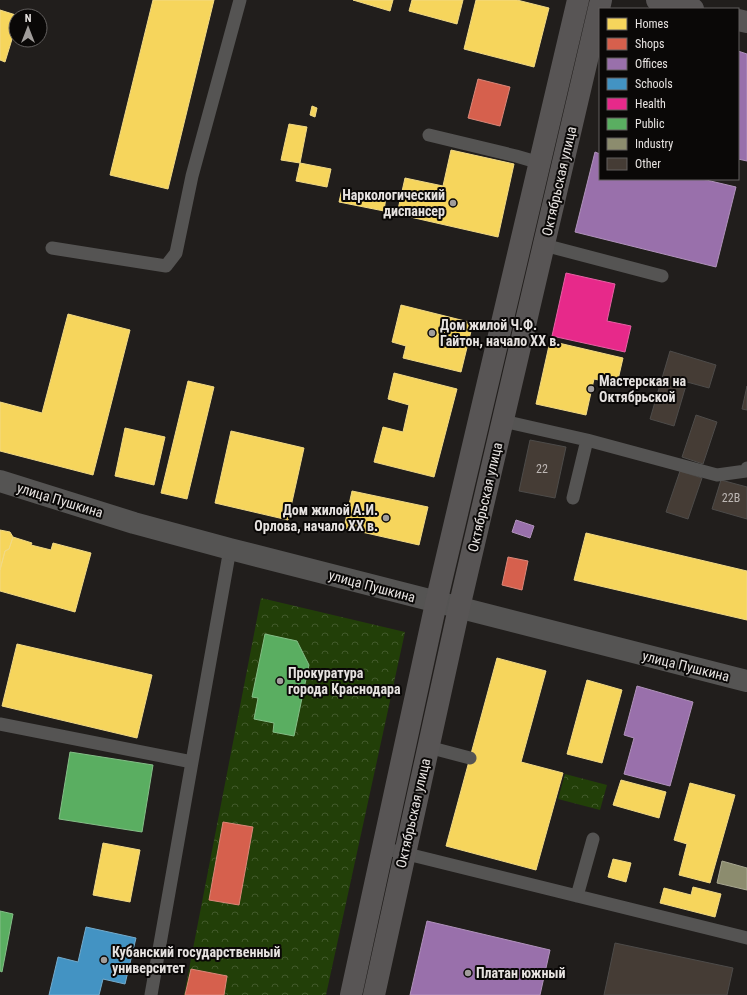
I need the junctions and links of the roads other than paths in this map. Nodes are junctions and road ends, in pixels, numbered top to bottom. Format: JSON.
{"nodes":[{"id":1,"x":240,"y":0,"type":"edge"},
{"id":2,"x":578,"y":0,"type":"edge"},
{"id":3,"x":657,"y":0,"type":"edge"},
{"id":4,"x":689,"y":8,"type":"edge"},
{"id":5,"x":599,"y":9,"type":"edge"},
{"id":6,"x":428,"y":135,"type":"dead end"},
{"id":7,"x":540,"y":163,"type":"junction"},
{"id":8,"x":544,"y":245,"type":"junction"},
{"id":9,"x":52,"y":248,"type":"dead end"},
{"id":10,"x":662,"y":276,"type":"dead end"},
{"id":11,"x":503,"y":421,"type":"junction"},
{"id":12,"x":587,"y":440,"type":"junction"},
{"id":13,"x":747,"y":468,"type":"edge"},
{"id":14,"x":0,"y":481,"type":"edge"},
{"id":15,"x":573,"y":498,"type":"dead end"},
{"id":16,"x":230,"y":549,"type":"junction"},
{"id":17,"x":436,"y":603,"type":"junction"},
{"id":18,"x":459,"y":608,"type":"junction"},
{"id":19,"x":747,"y":681,"type":"edge"},
{"id":20,"x":0,"y":724,"type":"edge"},
{"id":21,"x":428,"y":747,"type":"junction"},
{"id":22,"x":470,"y":758,"type":"dead end"},
{"id":23,"x":192,"y":762,"type":"junction"},
{"id":24,"x":592,"y":839,"type":"dead end"},
{"id":25,"x":383,"y":848,"type":"junction"},
{"id":26,"x":404,"y":853,"type":"junction"},
{"id":27,"x":577,"y":896,"type":"junction"},
{"id":28,"x":747,"y":938,"type":"edge"},
{"id":29,"x":151,"y":995,"type":"edge"},
{"id":30,"x":351,"y":995,"type":"edge"},
{"id":31,"x":374,"y":995,"type":"edge"}],
"edges":[{"from":1,"to":9,"type":"lane"},
{"from":2,"to":7,"type":"street","name":"Октябрьская улица"},
{"from":3,"to":4,"type":"street"},
{"from":5,"to":8,"type":"street","name":"Октябрьская улица"},
{"from":6,"to":7,"type":"lane"},
{"from":7,"to":17,"type":"street","name":"Октябрьская улица"},
{"from":8,"to":10,"type":"lane"},
{"from":8,"to":11,"type":"street","name":"Октябрьская улица"},
{"from":11,"to":12,"type":"lane"},
{"from":11,"to":18,"type":"street","name":"Октябрьская улица"},
{"from":12,"to":13,"type":"lane"},
{"from":12,"to":15,"type":"lane"},
{"from":14,"to":16,"type":"street","name":"улица Пушкина"},
{"from":16,"to":17,"type":"street","name":"улица Пушкина"},
{"from":16,"to":23,"type":"lane"},
{"from":17,"to":18,"type":"street","name":"улица Пушкина"},
{"from":17,"to":25,"type":"street","name":"Октябрьская улица"},
{"from":18,"to":19,"type":"street","name":"улица Пушкина"},
{"from":18,"to":21,"type":"street","name":"Октябрьская улица"},
{"from":20,"to":23,"type":"lane"},
{"from":21,"to":22,"type":"lane"},
{"from":21,"to":26,"type":"street","name":"Октябрьская улица"},
{"from":23,"to":29,"type":"lane"},
{"from":24,"to":27,"type":"lane"},
{"from":25,"to":26,"type":"lane"},
{"from":25,"to":30,"type":"street","name":"Октябрьская улица"},
{"from":26,"to":27,"type":"lane"},
{"from":26,"to":31,"type":"street","name":"Октябрьская улица"},
{"from":27,"to":28,"type":"lane"}]}
